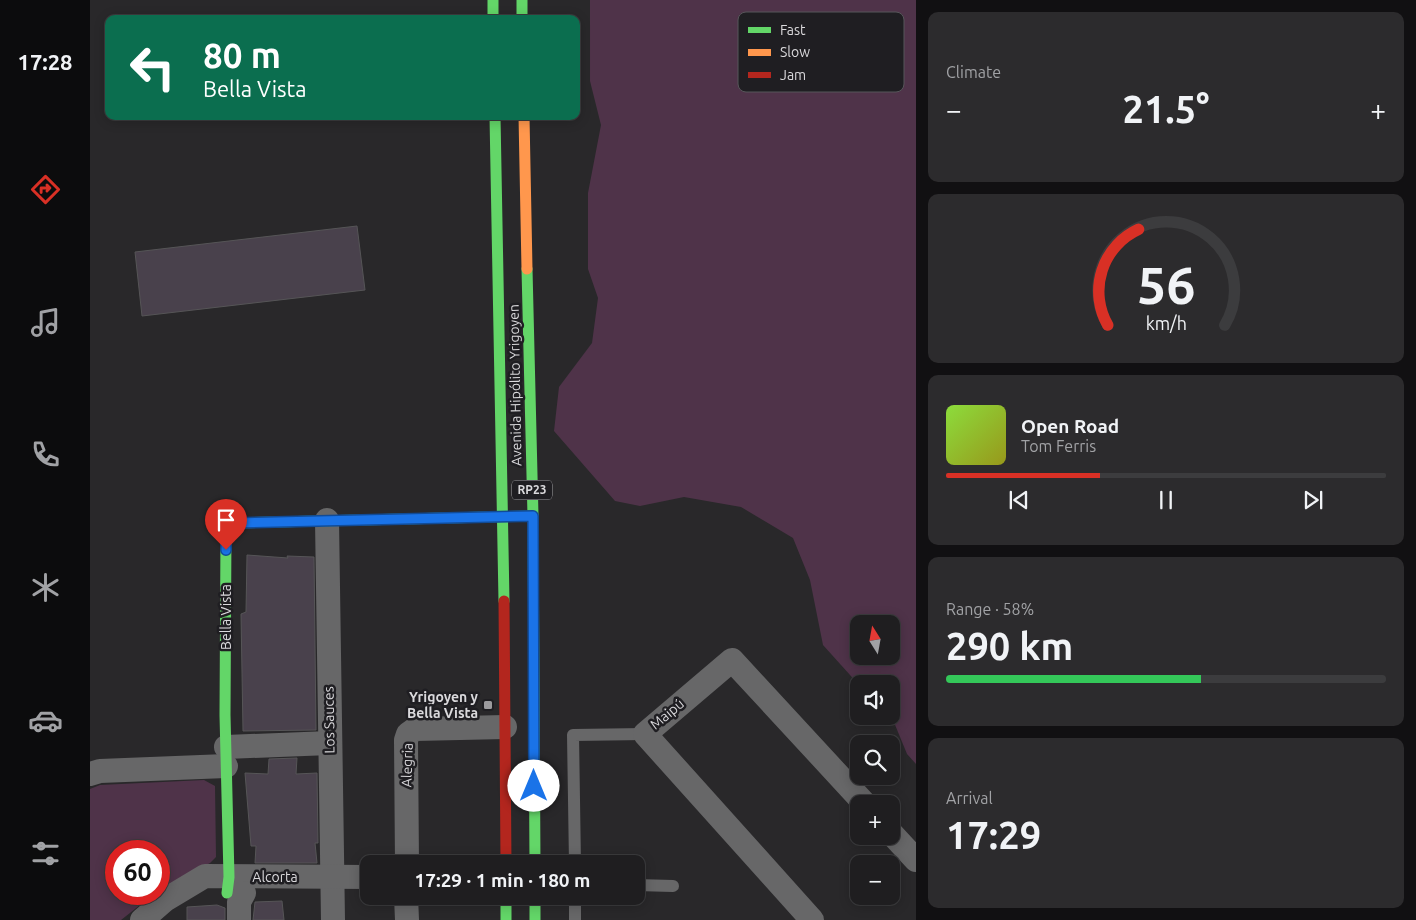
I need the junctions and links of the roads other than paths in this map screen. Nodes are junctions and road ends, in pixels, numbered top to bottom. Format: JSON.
{"nodes":[{"id":1,"x":493,"y":0,"type":"edge"},
{"id":2,"x":522,"y":0,"type":"edge"},
{"id":3,"x":493,"y":15,"type":"edge"},
{"id":4,"x":522,"y":15,"type":"edge"},
{"id":5,"x":495,"y":120,"type":"edge"},
{"id":6,"x":524,"y":120,"type":"edge"},
{"id":7,"x":533,"y":516,"type":"junction"},
{"id":8,"x":504,"y":518,"type":"junction"},
{"id":9,"x":327,"y":520,"type":"junction"},
{"id":10,"x":505,"y":727,"type":"junction"},
{"id":11,"x":644,"y":734,"type":"junction"},
{"id":12,"x":330,"y":743,"type":"junction"},
{"id":13,"x":226,"y":757,"type":"junction"},
{"id":14,"x":90,"y":774,"type":"edge"},
{"id":15,"x":856,"y":795,"type":"edge"},
{"id":16,"x":900,"y":843,"type":"edge"},
{"id":17,"x":406,"y":855,"type":"edge"},
{"id":18,"x":506,"y":855,"type":"edge"},
{"id":19,"x":534,"y":855,"type":"edge"},
{"id":20,"x":575,"y":855,"type":"edge"},
{"id":21,"x":916,"y":860,"type":"edge"},
{"id":22,"x":360,"y":879,"type":"edge"},
{"id":23,"x":332,"y":884,"type":"junction"},
{"id":24,"x":645,"y":885,"type":"edge"},
{"id":25,"x":672,"y":886,"type":"dead end"},
{"id":26,"x":234,"y":888,"type":"junction"},
{"id":27,"x":360,"y":890,"type":"edge"},
{"id":28,"x":406,"y":905,"type":"edge"},
{"id":29,"x":506,"y":905,"type":"edge"},
{"id":30,"x":535,"y":905,"type":"edge"},
{"id":31,"x":575,"y":905,"type":"edge"},
{"id":32,"x":142,"y":920,"type":"edge"},
{"id":33,"x":239,"y":920,"type":"edge"},
{"id":34,"x":332,"y":920,"type":"edge"},
{"id":35,"x":407,"y":920,"type":"edge"},
{"id":36,"x":506,"y":920,"type":"edge"},
{"id":37,"x":535,"y":920,"type":"edge"},
{"id":38,"x":575,"y":920,"type":"edge"},
{"id":39,"x":812,"y":920,"type":"edge"}],
"edges":[{"from":1,"to":3,"type":"main road"},
{"from":2,"to":4,"type":"main road"},
{"from":5,"to":8,"type":"main road","name":"Avenida Hipólito Yrigoyen","number":"RP23"},
{"from":6,"to":7,"type":"main road","name":"Avenida Hipólito Yrigoyen","number":"RP23"},
{"from":7,"to":8,"type":"main road","name":"Bella Vista"},
{"from":7,"to":19,"type":"main road","name":"Avenida Hipólito Yrigoyen","number":"RP23"},
{"from":8,"to":9,"type":"main road","name":"Bella Vista"},
{"from":8,"to":10,"type":"main road","name":"Avenida Hipólito Yrigoyen","number":"RP23"},
{"from":9,"to":12,"type":"street","name":"Los Sauces"},
{"from":9,"to":13,"type":"main road","name":"Bella Vista"},
{"from":10,"to":17,"type":"street","name":"Alegria"},
{"from":10,"to":18,"type":"main road","name":"Avenida Hipólito Yrigoyen","number":"RP23"},
{"from":11,"to":15,"type":"street","name":"Maipú"},
{"from":11,"to":20,"type":"lane"},
{"from":11,"to":39,"type":"street","name":"Maipú"},
{"from":12,"to":13,"type":"street"},
{"from":12,"to":23,"type":"street","name":"Los Sauces"},
{"from":13,"to":14,"type":"street"},
{"from":13,"to":26,"type":"main road","name":"Bella Vista"},
{"from":16,"to":21,"type":"street"},
{"from":22,"to":23,"type":"street","name":"Alcorta"},
{"from":23,"to":26,"type":"street","name":"Alcorta"},
{"from":23,"to":27,"type":"street","name":"Alcorta"},
{"from":23,"to":34,"type":"street","name":"Los Sauces"},
{"from":24,"to":25,"type":"lane"},
{"from":26,"to":32,"type":"street","name":"Alcorta"},
{"from":26,"to":33,"type":"street","name":"Bella Vista"},
{"from":28,"to":35,"type":"street"},
{"from":29,"to":36,"type":"main road"},
{"from":30,"to":37,"type":"main road"},
{"from":31,"to":38,"type":"lane"}]}
